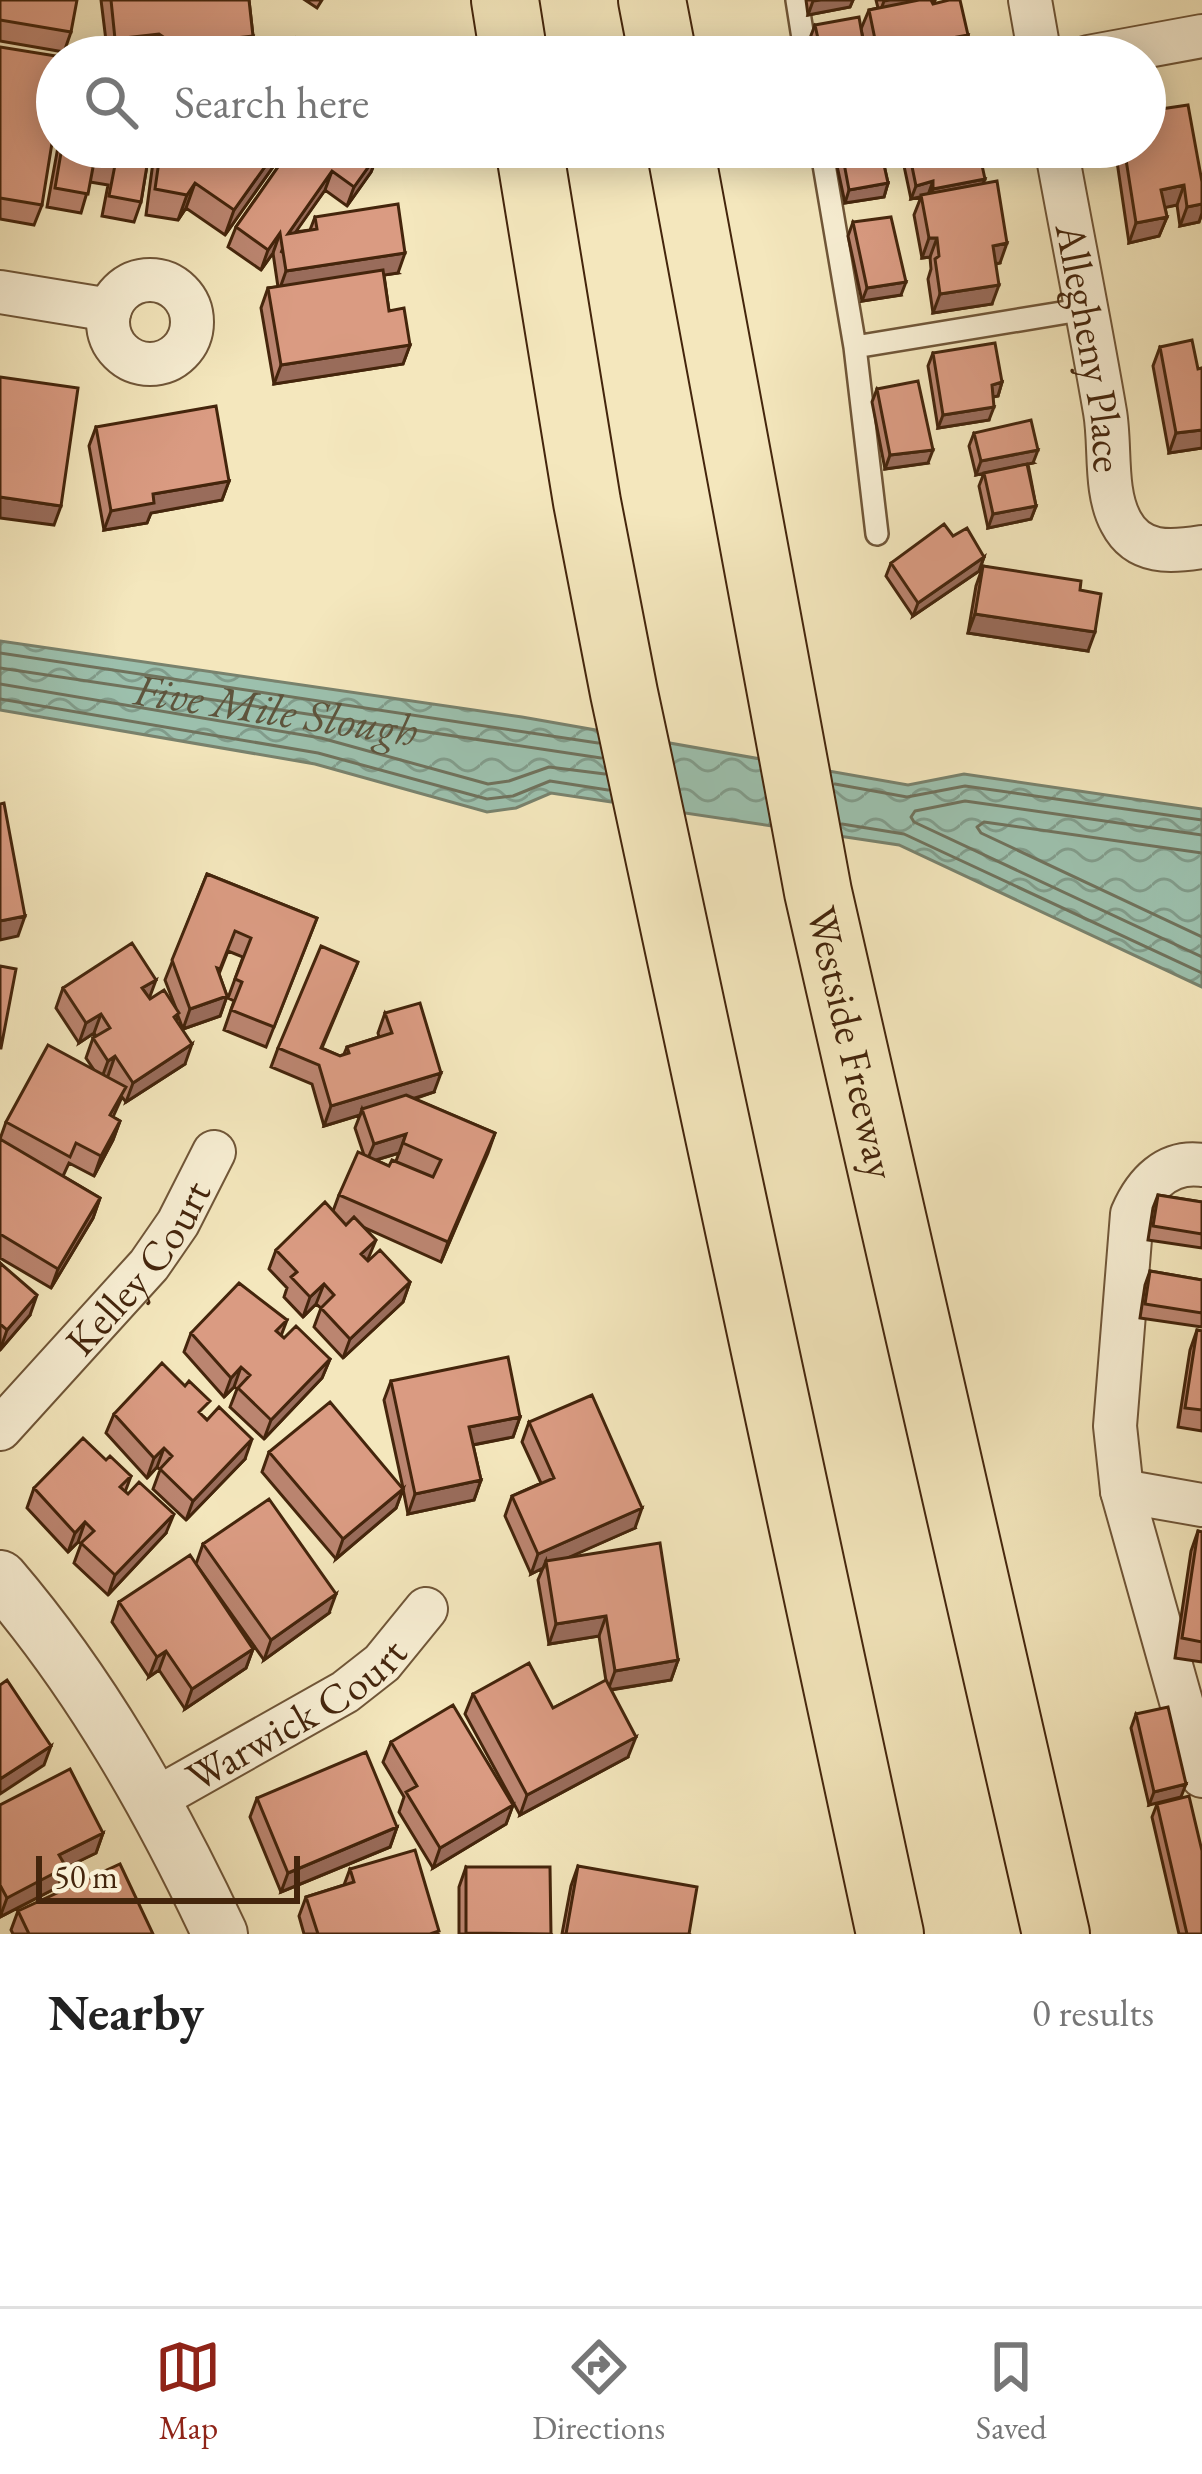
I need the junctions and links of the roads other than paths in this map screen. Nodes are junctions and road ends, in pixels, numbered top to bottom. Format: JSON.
{"nodes":[{"id":1,"x":505,"y":0,"type":"edge"},
{"id":2,"x":652,"y":0,"type":"edge"},
{"id":3,"x":797,"y":0,"type":"edge"},
{"id":4,"x":1030,"y":0,"type":"edge"},
{"id":5,"x":511,"y":36,"type":"edge"},
{"id":6,"x":659,"y":36,"type":"edge"},
{"id":7,"x":803,"y":36,"type":"edge"},
{"id":8,"x":1036,"y":36,"type":"edge"},
{"id":9,"x":1202,"y":36,"type":"edge"},
{"id":10,"x":1166,"y":43,"type":"edge"},
{"id":11,"x":532,"y":168,"type":"edge"},
{"id":12,"x":684,"y":168,"type":"edge"},
{"id":13,"x":825,"y":168,"type":"edge"},
{"id":14,"x":1060,"y":168,"type":"edge"},
{"id":15,"x":0,"y":292,"type":"edge"},
{"id":16,"x":1086,"y":309,"type":"junction"},
{"id":17,"x":110,"y":310,"type":"dead end"},
{"id":18,"x":855,"y":347,"type":"junction"},
{"id":19,"x":878,"y":534,"type":"dead end"},
{"id":20,"x":1202,"y":547,"type":"edge"},
{"id":21,"x":214,"y":1152,"type":"dead end"},
{"id":22,"x":1202,"y":1166,"type":"edge"},
{"id":23,"x":0,"y":1429,"type":"edge"},
{"id":24,"x":1122,"y":1491,"type":"junction"},
{"id":25,"x":1202,"y":1505,"type":"edge"},
{"id":26,"x":0,"y":1578,"type":"edge"},
{"id":27,"x":426,"y":1609,"type":"dead end"},
{"id":28,"x":1202,"y":1776,"type":"edge"},
{"id":29,"x":152,"y":1801,"type":"junction"},
{"id":30,"x":220,"y":1934,"type":"edge"},
{"id":31,"x":890,"y":1934,"type":"edge"},
{"id":32,"x":1056,"y":1934,"type":"edge"}],
"edges":[{"from":1,"to":5,"type":"highway"},
{"from":2,"to":6,"type":"highway"},
{"from":3,"to":7,"type":"lane"},
{"from":4,"to":8,"type":"street"},
{"from":9,"to":10,"type":"street"},
{"from":11,"to":31,"type":"highway"},
{"from":12,"to":32,"type":"highway","name":"Westside Freeway"},
{"from":13,"to":18,"type":"lane"},
{"from":14,"to":16,"type":"street","name":"Allegheny Place"},
{"from":15,"to":17,"type":"street"},
{"from":16,"to":18,"type":"lane"},
{"from":16,"to":20,"type":"street","name":"Allegheny Place"},
{"from":18,"to":19,"type":"lane"},
{"from":21,"to":23,"type":"street","name":"Kelley Court"},
{"from":22,"to":24,"type":"street"},
{"from":24,"to":25,"type":"street"},
{"from":24,"to":28,"type":"street"},
{"from":26,"to":29,"type":"street"},
{"from":27,"to":29,"type":"street","name":"Warwick Court"},
{"from":29,"to":30,"type":"street"}]}
